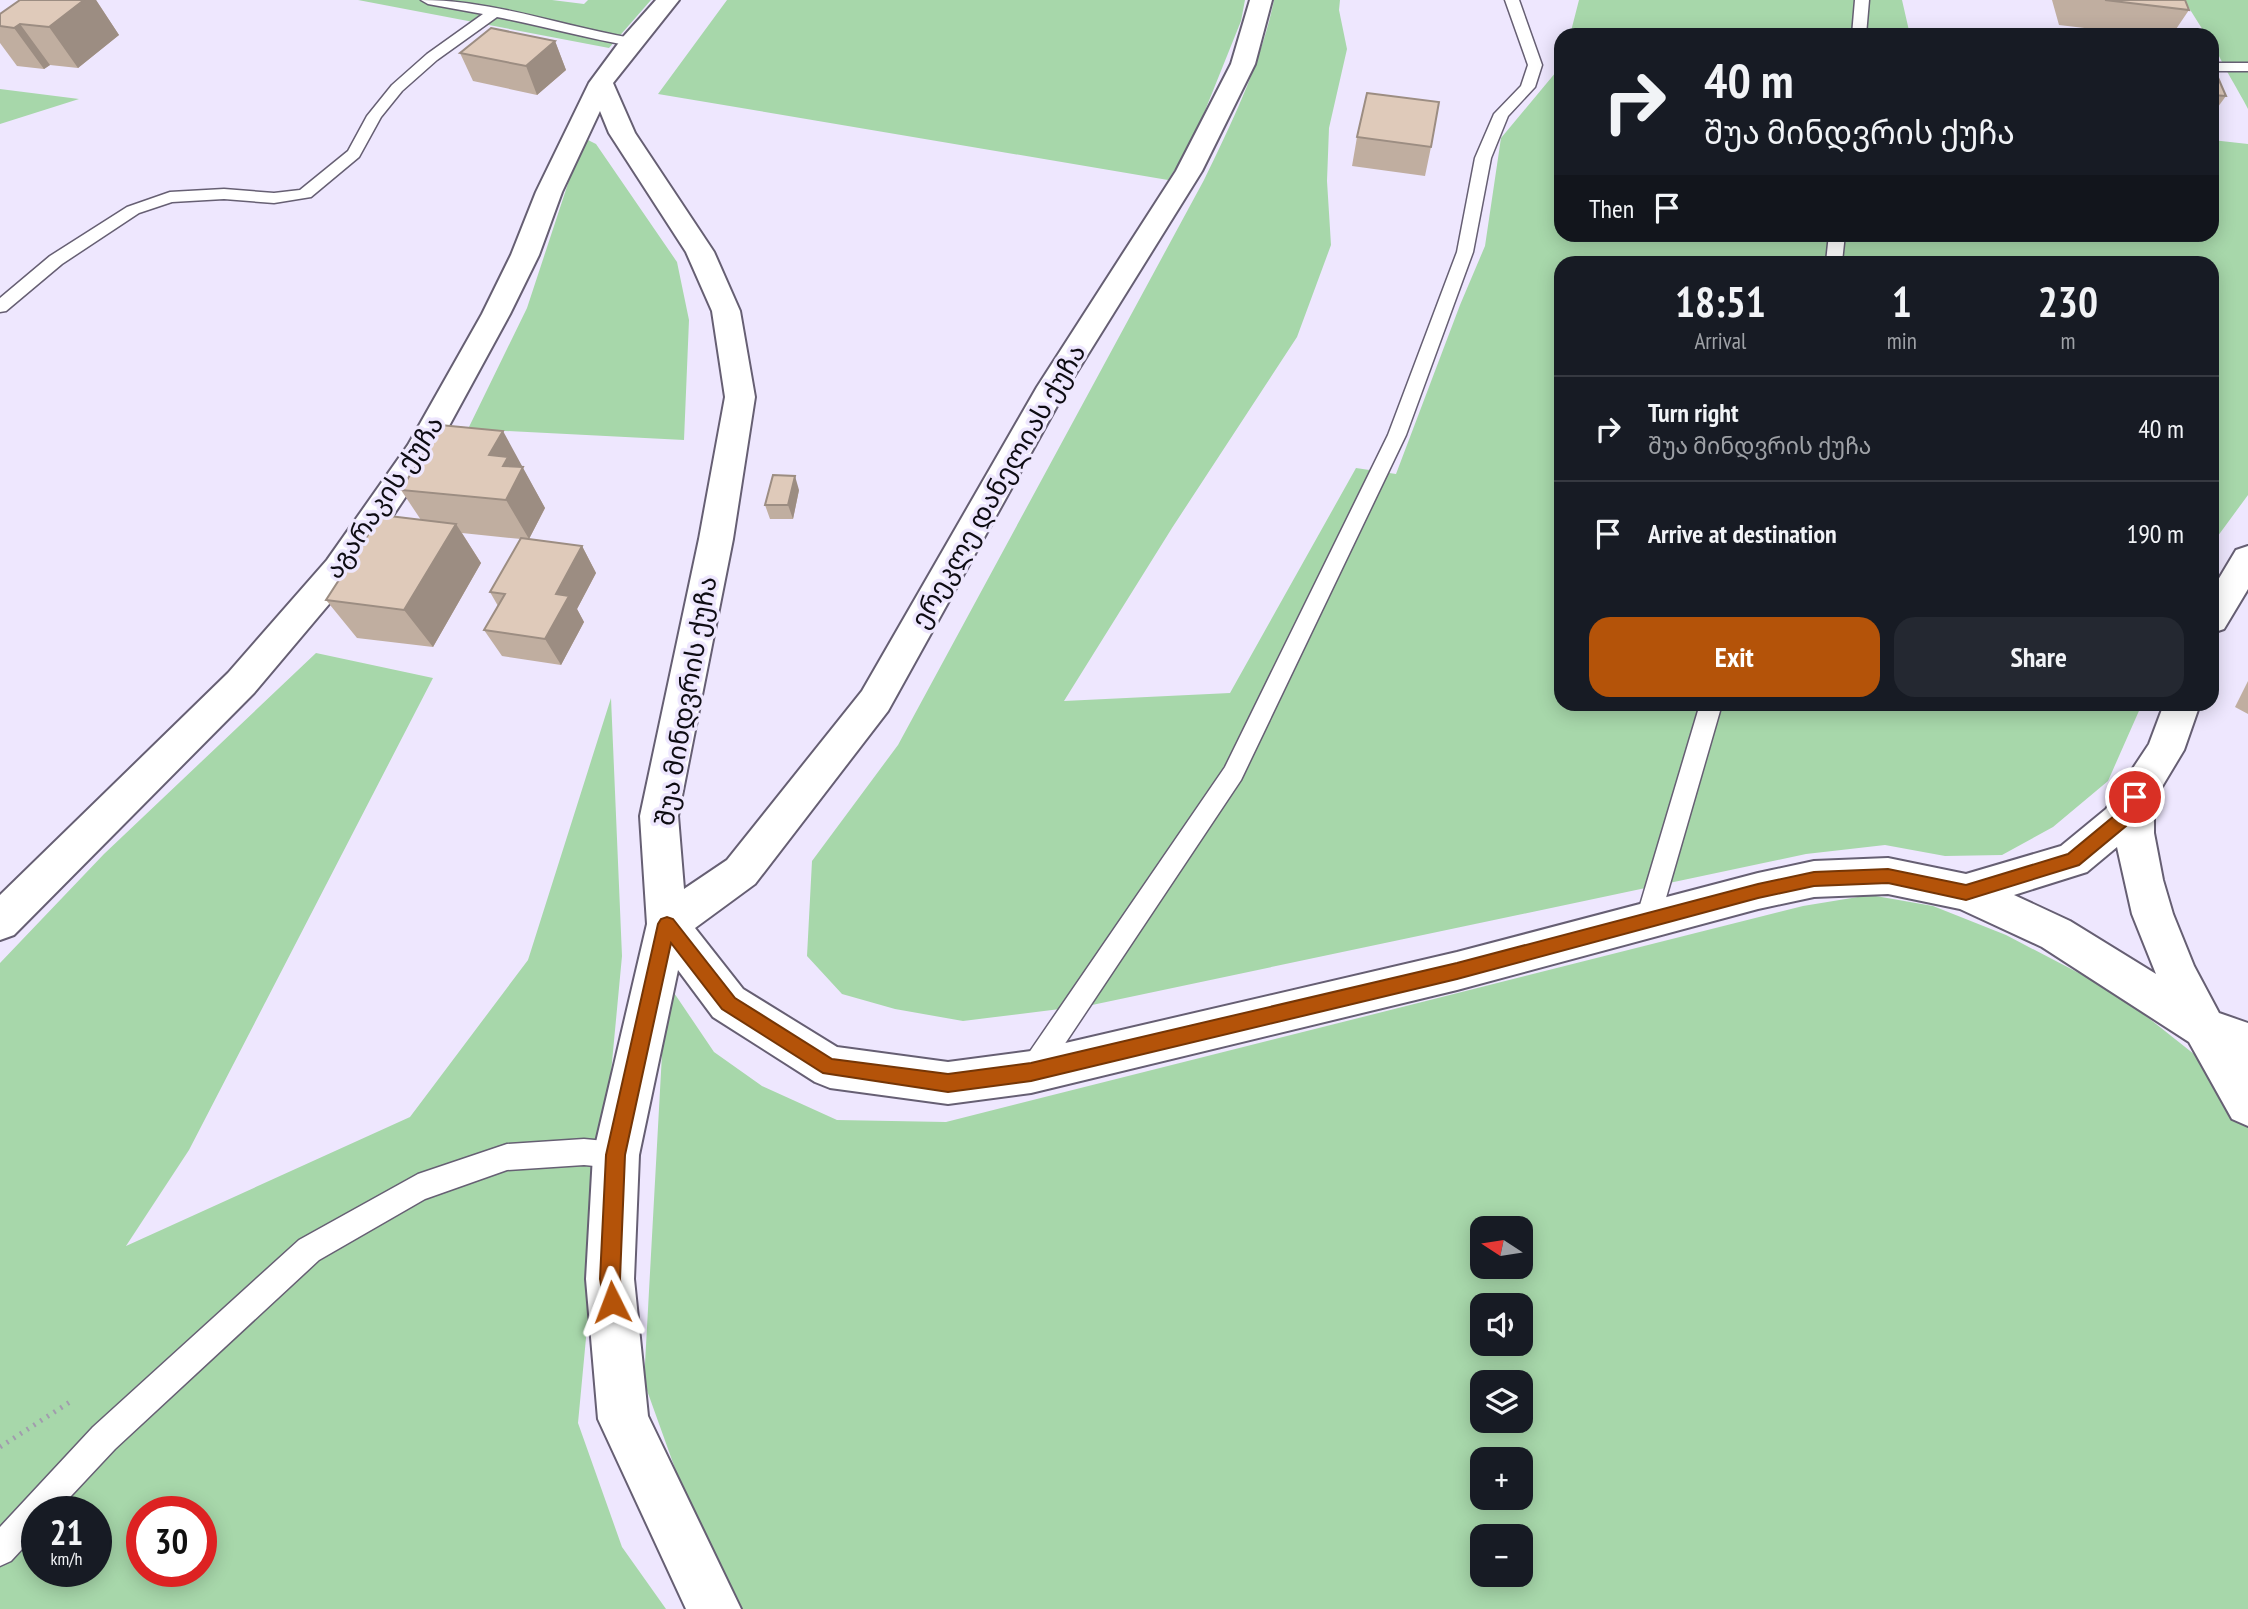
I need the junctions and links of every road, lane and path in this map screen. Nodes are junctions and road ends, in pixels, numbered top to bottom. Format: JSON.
{"nodes":[{"id":1,"x":428,"y":0,"type":"edge"},
{"id":2,"x":668,"y":0,"type":"edge"},
{"id":3,"x":1261,"y":0,"type":"edge"},
{"id":4,"x":1512,"y":0,"type":"edge"},
{"id":5,"x":1862,"y":0,"type":"edge"},
{"id":6,"x":495,"y":12,"type":"junction"},
{"id":7,"x":1860,"y":28,"type":"edge"},
{"id":8,"x":631,"y":42,"type":"junction"},
{"id":9,"x":2219,"y":67,"type":"edge"},
{"id":10,"x":2248,"y":67,"type":"edge"},
{"id":11,"x":601,"y":83,"type":"junction"},
{"id":12,"x":0,"y":307,"type":"edge"},
{"id":13,"x":2248,"y":559,"type":"edge"},
{"id":14,"x":2219,"y":608,"type":"edge"},
{"id":15,"x":1709,"y":711,"type":"edge"},
{"id":16,"x":2179,"y":711,"type":"edge"},
{"id":17,"x":2135,"y":797,"type":"junction"},
{"id":18,"x":1966,"y":892,"type":"junction"},
{"id":19,"x":0,"y":922,"type":"edge"},
{"id":20,"x":1647,"y":922,"type":"junction"},
{"id":21,"x":667,"y":924,"type":"junction"},
{"id":22,"x":2202,"y":1027,"type":"junction"},
{"id":23,"x":2248,"y":1044,"type":"edge"},
{"id":24,"x":1031,"y":1072,"type":"junction"},
{"id":25,"x":2248,"y":1104,"type":"edge"},
{"id":26,"x":616,"y":1155,"type":"junction"},
{"id":27,"x":0,"y":1550,"type":"edge"},
{"id":28,"x":715,"y":1609,"type":"edge"}],
"edges":[{"from":1,"to":6,"type":"lane"},
{"from":2,"to":8,"type":"street","name":"აგარაკის ქუჩა"},
{"from":3,"to":21,"type":"street","name":"ერეკლე დანელიას ქუჩა"},
{"from":4,"to":24,"type":"lane"},
{"from":5,"to":7,"type":"lane"},
{"from":6,"to":8,"type":"lane"},
{"from":6,"to":12,"type":"lane"},
{"from":8,"to":11,"type":"street","name":"აგარაკის ქუჩა"},
{"from":9,"to":10,"type":"lane"},
{"from":11,"to":19,"type":"street","name":"აგარაკის ქუჩა"},
{"from":11,"to":21,"type":"street","name":"შუა მინდვრის ქუჩა"},
{"from":13,"to":14,"type":"street"},
{"from":15,"to":20,"type":"lane"},
{"from":16,"to":17,"type":"street"},
{"from":17,"to":18,"type":"street"},
{"from":17,"to":22,"type":"street"},
{"from":18,"to":20,"type":"street"},
{"from":18,"to":22,"type":"street"},
{"from":20,"to":24,"type":"street"},
{"from":21,"to":24,"type":"street"},
{"from":21,"to":26,"type":"street","name":"შუა მინდვრის ქუჩა"},
{"from":22,"to":23,"type":"street"},
{"from":22,"to":25,"type":"street"},
{"from":26,"to":27,"type":"lane"},
{"from":26,"to":28,"type":"street","name":"შუა მინდვრის ქუჩა"}]}
